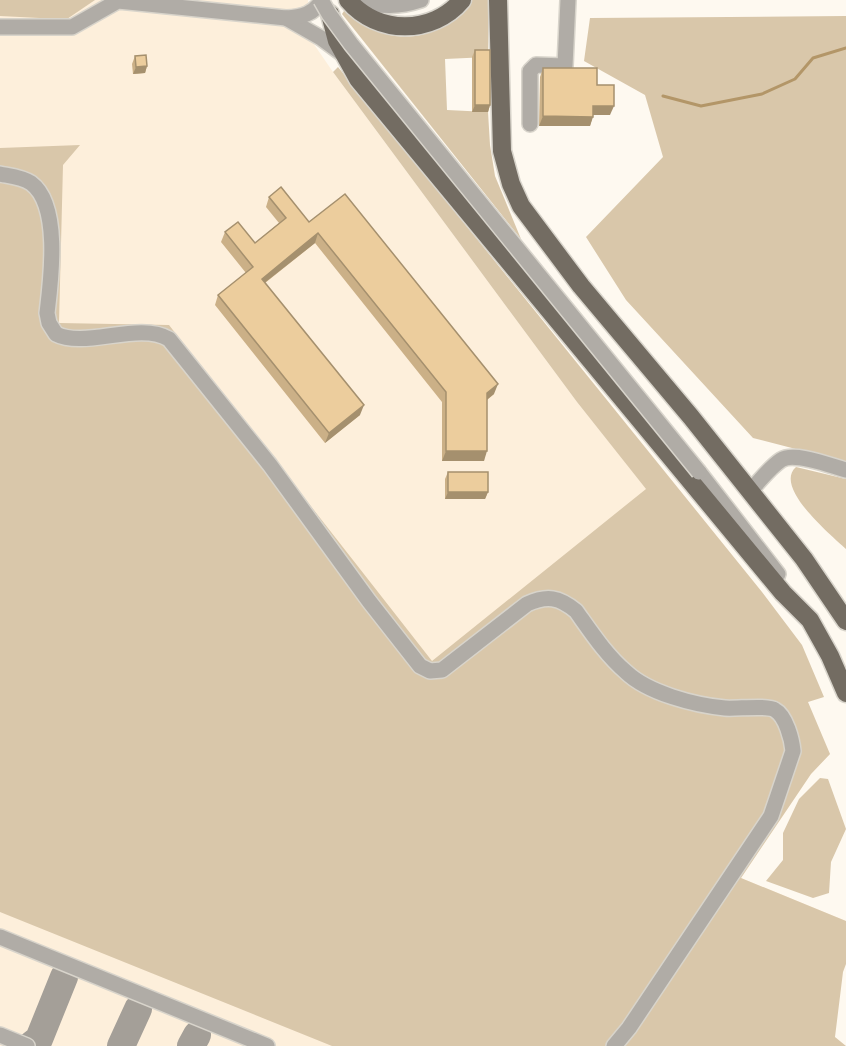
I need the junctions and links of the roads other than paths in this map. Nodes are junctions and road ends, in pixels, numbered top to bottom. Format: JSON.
{"nodes":[{"id":1,"x":322,"y":0,"type":"edge"},
{"id":2,"x":327,"y":0,"type":"edge"},
{"id":3,"x":348,"y":0,"type":"edge"},
{"id":4,"x":361,"y":0,"type":"edge"},
{"id":5,"x":421,"y":0,"type":"edge"},
{"id":6,"x":462,"y":0,"type":"edge"},
{"id":7,"x":498,"y":0,"type":"edge"},
{"id":8,"x":568,"y":0,"type":"edge"},
{"id":9,"x":286,"y":18,"type":"junction"},
{"id":10,"x":0,"y":27,"type":"edge"},
{"id":11,"x":344,"y":55,"type":"junction"},
{"id":12,"x":530,"y":124,"type":"dead end"},
{"id":13,"x":0,"y":174,"type":"edge"},
{"id":14,"x":846,"y":470,"type":"edge"},
{"id":15,"x":750,"y":491,"type":"junction"},
{"id":16,"x":810,"y":620,"type":"junction"},
{"id":17,"x":846,"y":621,"type":"edge"},
{"id":18,"x":846,"y":693,"type":"edge"},
{"id":19,"x":0,"y":937,"type":"edge"},
{"id":20,"x":0,"y":1035,"type":"edge"},
{"id":21,"x":27,"y":1046,"type":"edge"},
{"id":22,"x":267,"y":1046,"type":"edge"},
{"id":23,"x":614,"y":1046,"type":"edge"}],
"edges":[{"from":1,"to":9,"type":"street"},
{"from":1,"to":16,"type":"street","bridge":true},
{"from":2,"to":11,"type":"main road"},
{"from":3,"to":6,"type":"main road"},
{"from":4,"to":5,"type":"street"},
{"from":7,"to":15,"type":"main road"},
{"from":8,"to":12,"type":"street"},
{"from":9,"to":10,"type":"street"},
{"from":9,"to":11,"type":"street"},
{"from":11,"to":16,"type":"main road"},
{"from":13,"to":23,"type":"street"},
{"from":14,"to":15,"type":"street"},
{"from":15,"to":17,"type":"main road"},
{"from":16,"to":18,"type":"main road"},
{"from":19,"to":22,"type":"street"},
{"from":20,"to":21,"type":"street"}]}
